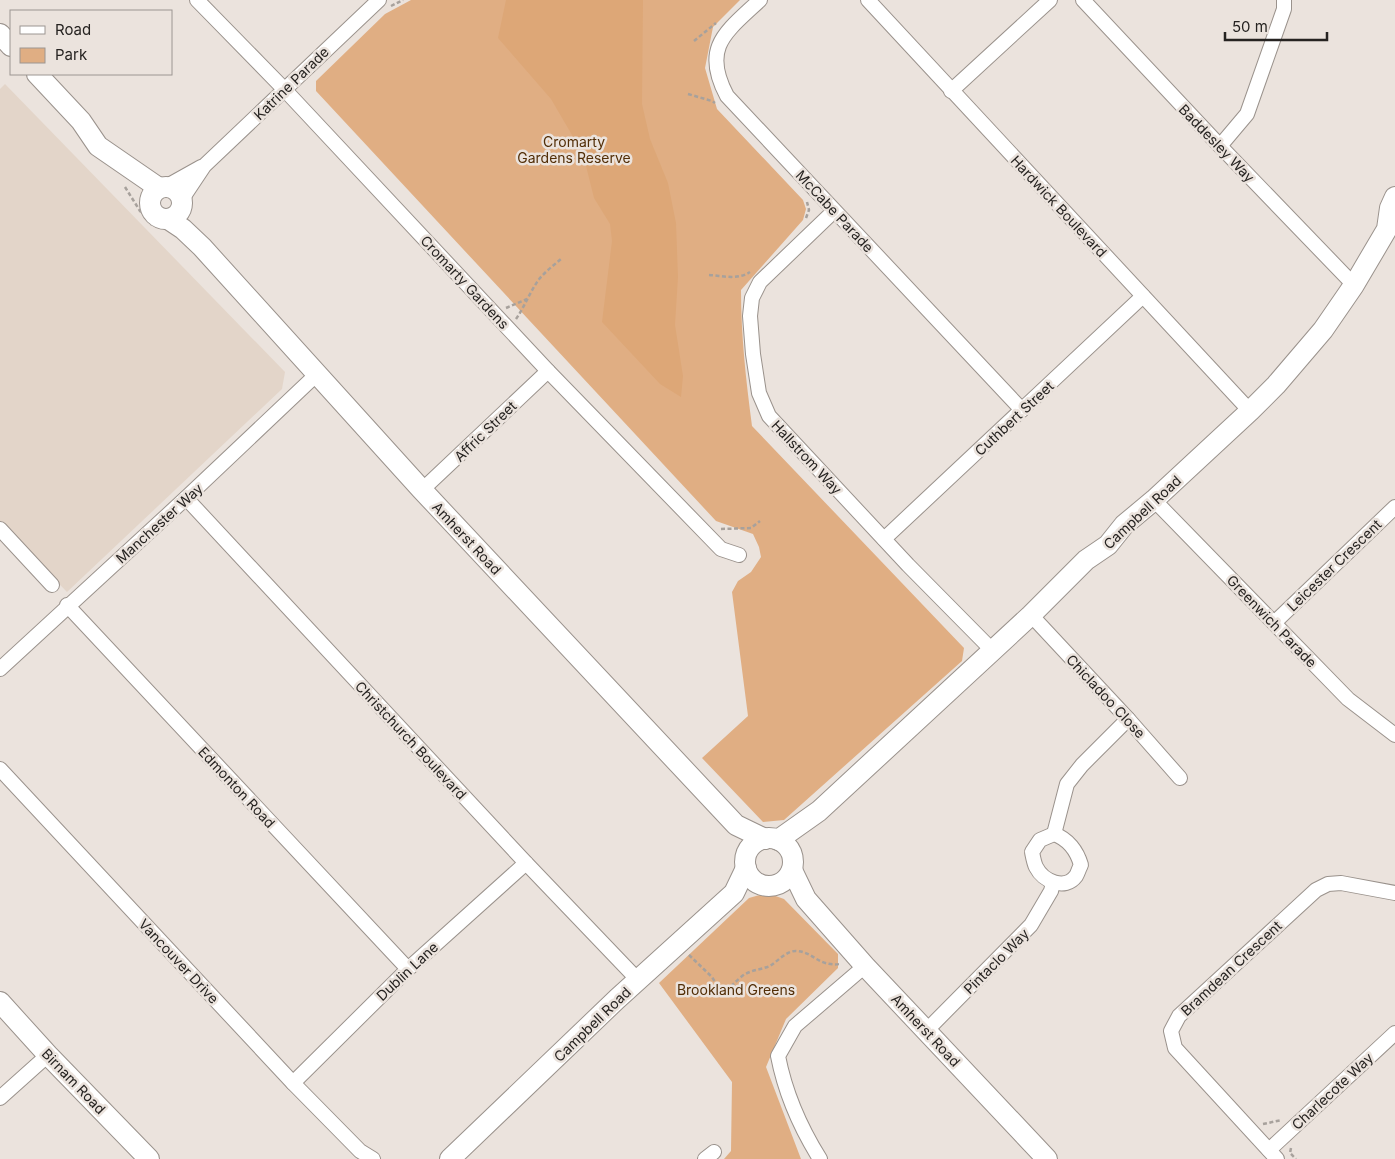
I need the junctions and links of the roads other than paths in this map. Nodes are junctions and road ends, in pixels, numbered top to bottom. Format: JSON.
{"nodes":[{"id":1,"x":197,"y":0,"type":"edge"},
{"id":2,"x":379,"y":0,"type":"edge"},
{"id":3,"x":760,"y":0,"type":"edge"},
{"id":4,"x":868,"y":0,"type":"edge"},
{"id":5,"x":1050,"y":0,"type":"edge"},
{"id":6,"x":1083,"y":0,"type":"edge"},
{"id":7,"x":1284,"y":0,"type":"edge"},
{"id":8,"x":0,"y":34,"type":"edge"},
{"id":9,"x":10,"y":45,"type":"edge"},
{"id":10,"x":38,"y":75,"type":"edge"},
{"id":11,"x":284,"y":90,"type":"junction"},
{"id":12,"x":951,"y":91,"type":"junction"},
{"id":13,"x":1220,"y":146,"type":"junction"},
{"id":14,"x":204,"y":166,"type":"junction"},
{"id":15,"x":159,"y":191,"type":"junction"},
{"id":16,"x":1395,"y":197,"type":"edge"},
{"id":17,"x":178,"y":208,"type":"junction"},
{"id":18,"x":834,"y":211,"type":"junction"},
{"id":19,"x":1354,"y":284,"type":"junction"},
{"id":20,"x":1143,"y":296,"type":"junction"},
{"id":21,"x":548,"y":371,"type":"junction"},
{"id":22,"x":316,"y":375,"type":"junction"},
{"id":23,"x":1022,"y":410,"type":"junction"},
{"id":24,"x":1250,"y":411,"type":"junction"},
{"id":25,"x":422,"y":490,"type":"junction"},
{"id":26,"x":186,"y":498,"type":"junction"},
{"id":27,"x":1154,"y":500,"type":"junction"},
{"id":28,"x":1395,"y":507,"type":"edge"},
{"id":29,"x":0,"y":529,"type":"edge"},
{"id":30,"x":884,"y":539,"type":"junction"},
{"id":31,"x":739,"y":555,"type":"dead end"},
{"id":32,"x":52,"y":585,"type":"dead end"},
{"id":33,"x":67,"y":606,"type":"junction"},
{"id":34,"x":1030,"y":615,"type":"junction"},
{"id":35,"x":1274,"y":623,"type":"junction"},
{"id":36,"x":992,"y":650,"type":"junction"},
{"id":37,"x":0,"y":669,"type":"edge"},
{"id":38,"x":1128,"y":719,"type":"junction"},
{"id":39,"x":1395,"y":735,"type":"edge"},
{"id":40,"x":0,"y":769,"type":"edge"},
{"id":41,"x":1180,"y":778,"type":"dead end"},
{"id":42,"x":736,"y":825,"type":"junction"},
{"id":43,"x":1054,"y":834,"type":"junction"},
{"id":44,"x":782,"y":851,"type":"junction"},
{"id":45,"x":526,"y":863,"type":"junction"},
{"id":46,"x":746,"y":863,"type":"junction"},
{"id":47,"x":1053,"y":883,"type":"junction"},
{"id":48,"x":769,"y":884,"type":"junction"},
{"id":49,"x":734,"y":893,"type":"junction"},
{"id":50,"x":1395,"y":893,"type":"edge"},
{"id":51,"x":806,"y":899,"type":"junction"},
{"id":52,"x":866,"y":966,"type":"junction"},
{"id":53,"x":408,"y":969,"type":"junction"},
{"id":54,"x":638,"y":980,"type":"junction"},
{"id":55,"x":0,"y":1002,"type":"edge"},
{"id":56,"x":926,"y":1031,"type":"junction"},
{"id":57,"x":1395,"y":1033,"type":"edge"},
{"id":58,"x":48,"y":1055,"type":"junction"},
{"id":59,"x":293,"y":1083,"type":"junction"},
{"id":60,"x":0,"y":1098,"type":"edge"},
{"id":61,"x":1273,"y":1154,"type":"edge"},
{"id":62,"x":362,"y":1155,"type":"edge"},
{"id":63,"x":149,"y":1159,"type":"edge"},
{"id":64,"x":373,"y":1159,"type":"edge"},
{"id":65,"x":450,"y":1159,"type":"edge"},
{"id":66,"x":820,"y":1159,"type":"edge"},
{"id":67,"x":1047,"y":1159,"type":"edge"}],
"edges":[{"from":1,"to":11,"type":"street","name":"Cromarty Gardens"},
{"from":2,"to":11,"type":"street","name":"Katrine Parade"},
{"from":3,"to":18,"type":"street","name":"McCabe Parade"},
{"from":4,"to":12,"type":"street","name":"Hardwick Boulevard"},
{"from":5,"to":12,"type":"street"},
{"from":6,"to":13,"type":"street","name":"Baddesley Way"},
{"from":7,"to":13,"type":"street"},
{"from":8,"to":9,"type":"main road"},
{"from":10,"to":15,"type":"main road"},
{"from":11,"to":14,"type":"street","name":"Katrine Parade"},
{"from":11,"to":21,"type":"street","name":"Cromarty Gardens"},
{"from":12,"to":20,"type":"street","name":"Hardwick Boulevard"},
{"from":13,"to":19,"type":"street","name":"Baddesley Way"},
{"from":14,"to":15,"type":"street","name":"Katrine Parade"},
{"from":14,"to":17,"type":"street","name":"Katrine Parade"},
{"from":15,"to":17,"type":"main road"},
{"from":15,"to":17,"type":"main road"},
{"from":16,"to":19,"type":"main road","name":"Campbell Road"},
{"from":17,"to":22,"type":"main road","name":"Amherst Road"},
{"from":18,"to":23,"type":"street","name":"McCabe Parade"},
{"from":18,"to":30,"type":"street","name":"Hallstrom Way"},
{"from":19,"to":24,"type":"main road","name":"Campbell Road"},
{"from":20,"to":23,"type":"street","name":"Cuthbert Street"},
{"from":20,"to":24,"type":"street","name":"Hardwick Boulevard"},
{"from":21,"to":25,"type":"street","name":"Affric Street"},
{"from":21,"to":31,"type":"street","name":"Cromarty Gardens"},
{"from":22,"to":25,"type":"main road","name":"Amherst Road"},
{"from":22,"to":26,"type":"street","name":"Manchester Way"},
{"from":23,"to":30,"type":"street","name":"Cuthbert Street"},
{"from":24,"to":27,"type":"main road","name":"Campbell Road"},
{"from":25,"to":42,"type":"main road","name":"Amherst Road"},
{"from":26,"to":33,"type":"street","name":"Manchester Way"},
{"from":26,"to":45,"type":"street","name":"Christchurch Boulevard"},
{"from":27,"to":34,"type":"main road","name":"Campbell Road"},
{"from":27,"to":35,"type":"street","name":"Greenwich Parade"},
{"from":28,"to":35,"type":"street","name":"Leicester Crescent"},
{"from":29,"to":32,"type":"street"},
{"from":30,"to":36,"type":"street","name":"Hallstrom Way"},
{"from":33,"to":37,"type":"street","name":"Manchester Way"},
{"from":33,"to":53,"type":"street","name":"Edmonton Road"},
{"from":34,"to":36,"type":"main road","name":"Campbell Road"},
{"from":34,"to":38,"type":"street","name":"Chicladoo Close"},
{"from":35,"to":39,"type":"street","name":"Greenwich Parade"},
{"from":36,"to":44,"type":"main road","name":"Campbell Road"},
{"from":38,"to":41,"type":"street","name":"Chicladoo Close"},
{"from":38,"to":43,"type":"street"},
{"from":40,"to":59,"type":"street","name":"Vancouver Drive"},
{"from":42,"to":44,"type":"main road","name":"Amherst Road"},
{"from":42,"to":46,"type":"main road","name":"Amherst Road"},
{"from":43,"to":47,"type":"street"},
{"from":43,"to":47,"type":"street"},
{"from":44,"to":46,"type":"main road"},
{"from":44,"to":48,"type":"main road"},
{"from":44,"to":51,"type":"main road","name":"Amherst Road"},
{"from":45,"to":53,"type":"street","name":"Dublin Lane"},
{"from":45,"to":54,"type":"street","name":"Christchurch Boulevard"},
{"from":46,"to":48,"type":"main road","name":"Amherst Road"},
{"from":46,"to":49,"type":"main road","name":"Campbell Road"},
{"from":47,"to":56,"type":"street","name":"Pintaclo Way"},
{"from":48,"to":49,"type":"main road","name":"Campbell Road"},
{"from":48,"to":51,"type":"main road","name":"Amherst Road"},
{"from":49,"to":54,"type":"main road","name":"Campbell Road"},
{"from":50,"to":61,"type":"street","name":"Bramdean Crescent"},
{"from":51,"to":52,"type":"main road","name":"Amherst Road"},
{"from":52,"to":56,"type":"main road","name":"Amherst Road"},
{"from":52,"to":66,"type":"street"},
{"from":53,"to":59,"type":"street","name":"Dublin Lane"},
{"from":54,"to":65,"type":"main road","name":"Campbell Road"},
{"from":55,"to":58,"type":"main road","name":"Birnam Road"},
{"from":56,"to":67,"type":"main road","name":"Amherst Road"},
{"from":57,"to":61,"type":"street","name":"Charlecote Way"},
{"from":58,"to":60,"type":"street"},
{"from":58,"to":63,"type":"main road","name":"Birnam Road"},
{"from":59,"to":62,"type":"street","name":"Vancouver Drive"},
{"from":62,"to":64,"type":"street","name":"Vancouver Drive"}]}
